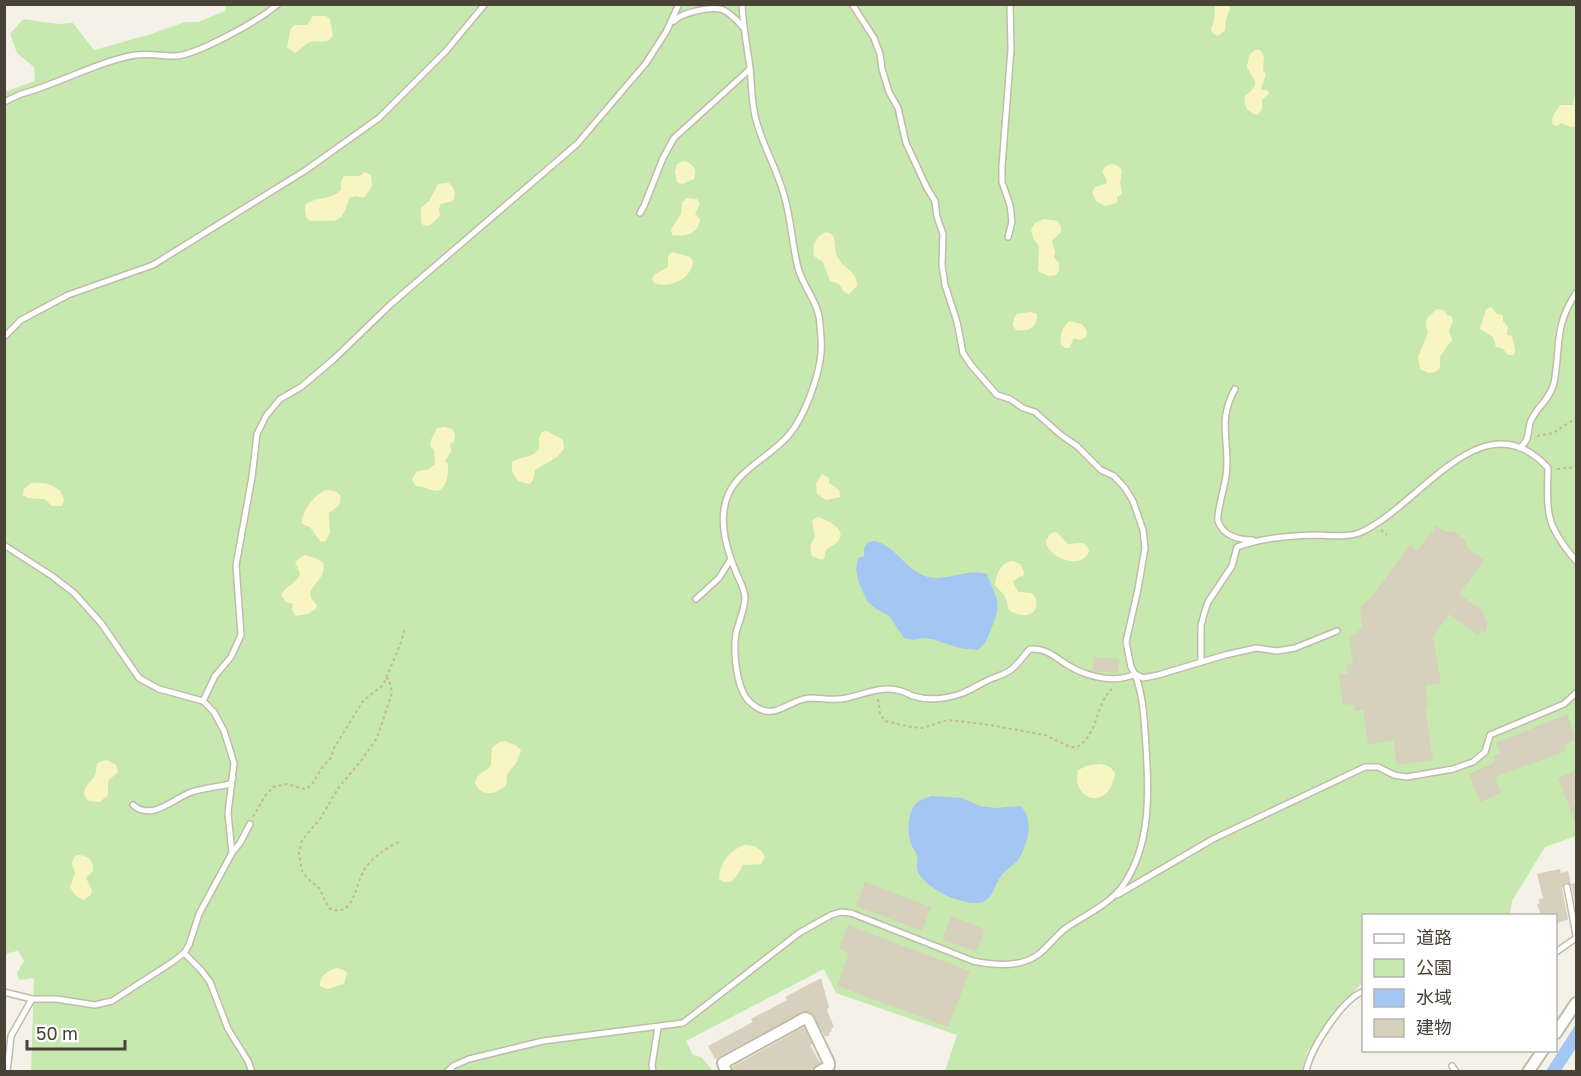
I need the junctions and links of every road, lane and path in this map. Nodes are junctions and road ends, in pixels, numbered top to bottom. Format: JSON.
{"nodes":[{"id":1,"x":278,"y":4,"type":"edge"},
{"id":2,"x":485,"y":4,"type":"edge"},
{"id":3,"x":679,"y":4,"type":"edge"},
{"id":4,"x":742,"y":4,"type":"edge"},
{"id":5,"x":852,"y":4,"type":"edge"},
{"id":6,"x":1010,"y":4,"type":"edge"},
{"id":7,"x":743,"y":27,"type":"junction"},
{"id":8,"x":666,"y":32,"type":"junction"},
{"id":9,"x":750,"y":69,"type":"junction"},
{"id":10,"x":4,"y":102,"type":"edge"},
{"id":11,"x":640,"y":213,"type":"dead end"},
{"id":12,"x":1008,"y":237,"type":"dead end"},
{"id":13,"x":1576,"y":293,"type":"edge"},
{"id":14,"x":4,"y":337,"type":"edge"},
{"id":15,"x":1235,"y":389,"type":"dead end"},
{"id":16,"x":1576,"y":418,"type":"edge"},
{"id":17,"x":1528,"y":438,"type":"junction"},
{"id":18,"x":1520,"y":448,"type":"junction"},
{"id":19,"x":1576,"y":467,"type":"edge"},
{"id":20,"x":1548,"y":468,"type":"junction"},
{"id":21,"x":1257,"y":540,"type":"junction"},
{"id":22,"x":4,"y":545,"type":"edge"},
{"id":23,"x":731,"y":559,"type":"junction"},
{"id":24,"x":1576,"y":561,"type":"edge"},
{"id":25,"x":696,"y":599,"type":"dead end"},
{"id":26,"x":405,"y":628,"type":"dead end"},
{"id":27,"x":1337,"y":631,"type":"dead end"},
{"id":28,"x":1201,"y":662,"type":"junction"},
{"id":29,"x":1135,"y":674,"type":"junction"},
{"id":30,"x":386,"y":678,"type":"junction"},
{"id":31,"x":1125,"y":679,"type":"junction"},
{"id":32,"x":879,"y":690,"type":"junction"},
{"id":33,"x":1576,"y":693,"type":"edge"},
{"id":34,"x":203,"y":701,"type":"junction"},
{"id":35,"x":233,"y":777,"type":"junction"},
{"id":36,"x":133,"y":805,"type":"dead end"},
{"id":37,"x":250,"y":824,"type":"joint"},
{"id":38,"x":401,"y":841,"type":"dead end"},
{"id":39,"x":232,"y":853,"type":"junction"},
{"id":40,"x":1567,"y":887,"type":"dead end"},
{"id":41,"x":1113,"y":897,"type":"junction"},
{"id":42,"x":1576,"y":937,"type":"edge"},
{"id":43,"x":1557,"y":951,"type":"edge"},
{"id":44,"x":184,"y":953,"type":"junction"},
{"id":45,"x":4,"y":992,"type":"edge"},
{"id":46,"x":1362,"y":992,"type":"edge"},
{"id":47,"x":32,"y":999,"type":"junction"},
{"id":48,"x":1576,"y":1004,"type":"edge"},
{"id":49,"x":658,"y":1027,"type":"junction"},
{"id":50,"x":1557,"y":1032,"type":"edge"},
{"id":51,"x":1542,"y":1052,"type":"edge"},
{"id":52,"x":8,"y":1071,"type":"edge"},
{"id":53,"x":252,"y":1071,"type":"edge"},
{"id":54,"x":447,"y":1071,"type":"edge"},
{"id":55,"x":653,"y":1071,"type":"edge"},
{"id":56,"x":726,"y":1071,"type":"edge"},
{"id":57,"x":819,"y":1071,"type":"edge"},
{"id":58,"x":1306,"y":1071,"type":"edge"},
{"id":59,"x":1528,"y":1071,"type":"edge"}],
"edges":[{"from":1,"to":10,"type":"lane"},
{"from":2,"to":14,"type":"lane"},
{"from":3,"to":8,"type":"lane"},
{"from":4,"to":7,"type":"lane"},
{"from":5,"to":29,"type":"lane"},
{"from":6,"to":12,"type":"lane"},
{"from":7,"to":8,"type":"lane"},
{"from":7,"to":9,"type":"lane"},
{"from":8,"to":34,"type":"lane"},
{"from":9,"to":11,"type":"lane"},
{"from":9,"to":23,"type":"lane"},
{"from":13,"to":17,"type":"lane"},
{"from":15,"to":21,"type":"lane"},
{"from":16,"to":17,"type":"path"},
{"from":17,"to":18,"type":"lane"},
{"from":18,"to":20,"type":"lane"},
{"from":18,"to":21,"type":"lane"},
{"from":19,"to":20,"type":"path"},
{"from":20,"to":24,"type":"lane"},
{"from":21,"to":28,"type":"lane"},
{"from":22,"to":34,"type":"lane"},
{"from":23,"to":25,"type":"lane"},
{"from":23,"to":32,"type":"lane"},
{"from":26,"to":30,"type":"path"},
{"from":27,"to":28,"type":"lane"},
{"from":28,"to":29,"type":"lane"},
{"from":29,"to":31,"type":"lane"},
{"from":29,"to":41,"type":"lane"},
{"from":30,"to":37,"type":"path"},
{"from":30,"to":38,"type":"path"},
{"from":31,"to":32,"type":"lane"},
{"from":31,"to":32,"type":"path"},
{"from":33,"to":41,"type":"lane"},
{"from":34,"to":35,"type":"lane"},
{"from":35,"to":36,"type":"lane"},
{"from":35,"to":39,"type":"lane"},
{"from":37,"to":39,"type":"lane"},
{"from":39,"to":44,"type":"lane"},
{"from":40,"to":42,"type":"lane"},
{"from":41,"to":49,"type":"lane"},
{"from":42,"to":43,"type":"lane"},
{"from":44,"to":47,"type":"lane"},
{"from":44,"to":53,"type":"lane"},
{"from":45,"to":47,"type":"lane"},
{"from":46,"to":58,"type":"lane"},
{"from":47,"to":52,"type":"lane"},
{"from":48,"to":50,"type":"street"},
{"from":49,"to":54,"type":"lane"},
{"from":49,"to":55,"type":"lane"},
{"from":51,"to":59,"type":"street"},
{"from":56,"to":57,"type":"street"}]}
